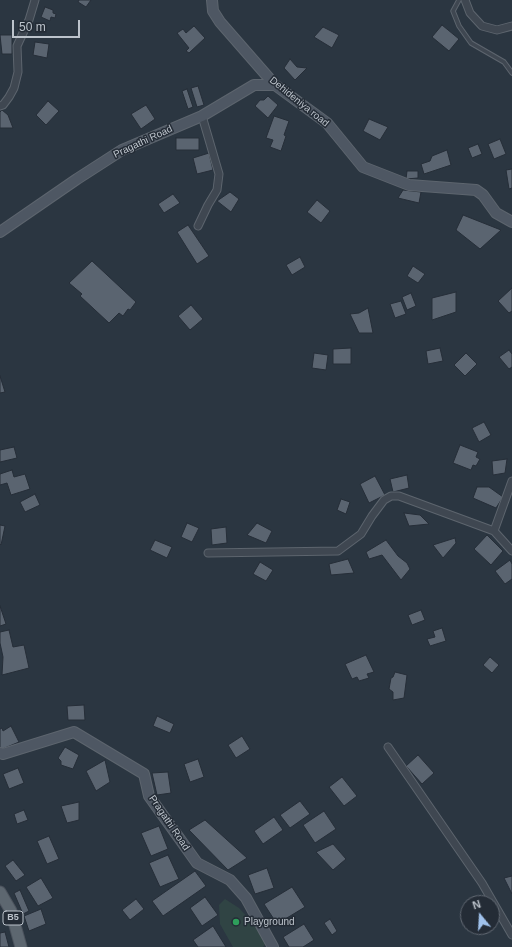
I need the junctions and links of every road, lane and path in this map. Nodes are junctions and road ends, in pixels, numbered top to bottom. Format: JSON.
{"nodes":[{"id":1,"x":35,"y":0,"type":"edge"},
{"id":2,"x":212,"y":0,"type":"edge"},
{"id":3,"x":459,"y":0,"type":"edge"},
{"id":4,"x":465,"y":0,"type":"edge"},
{"id":5,"x":512,"y":26,"type":"edge"},
{"id":6,"x":512,"y":73,"type":"edge"},
{"id":7,"x":275,"y":85,"type":"junction"},
{"id":8,"x":0,"y":106,"type":"edge"},
{"id":9,"x":202,"y":116,"type":"junction"},
{"id":10,"x":512,"y":222,"type":"edge"},
{"id":11,"x":198,"y":226,"type":"dead end"},
{"id":12,"x":0,"y":232,"type":"edge"},
{"id":13,"x":512,"y":481,"type":"edge"},
{"id":14,"x":494,"y":531,"type":"junction"},
{"id":15,"x":512,"y":552,"type":"edge"},
{"id":16,"x":208,"y":553,"type":"dead end"},
{"id":17,"x":388,"y":747,"type":"dead end"},
{"id":18,"x":0,"y":753,"type":"edge"},
{"id":19,"x":0,"y":892,"type":"edge"},
{"id":20,"x":512,"y":935,"type":"edge"},
{"id":21,"x":21,"y":947,"type":"edge"},
{"id":22,"x":273,"y":947,"type":"edge"}],
"edges":[{"from":1,"to":8,"type":"street"},
{"from":2,"to":7,"type":"street","name":"Dehideniya road"},
{"from":3,"to":6,"type":"lane"},
{"from":4,"to":5,"type":"street"},
{"from":7,"to":9,"type":"street","name":"Pragathi Road"},
{"from":7,"to":10,"type":"street","name":"Dehideniya road"},
{"from":9,"to":11,"type":"street"},
{"from":9,"to":12,"type":"street","name":"Pragathi Road"},
{"from":13,"to":14,"type":"street"},
{"from":14,"to":15,"type":"street"},
{"from":14,"to":16,"type":"street"},
{"from":17,"to":20,"type":"street"},
{"from":18,"to":22,"type":"street","name":"Pragathi Road"},
{"from":19,"to":21,"type":"main road","number":"B5"}]}
